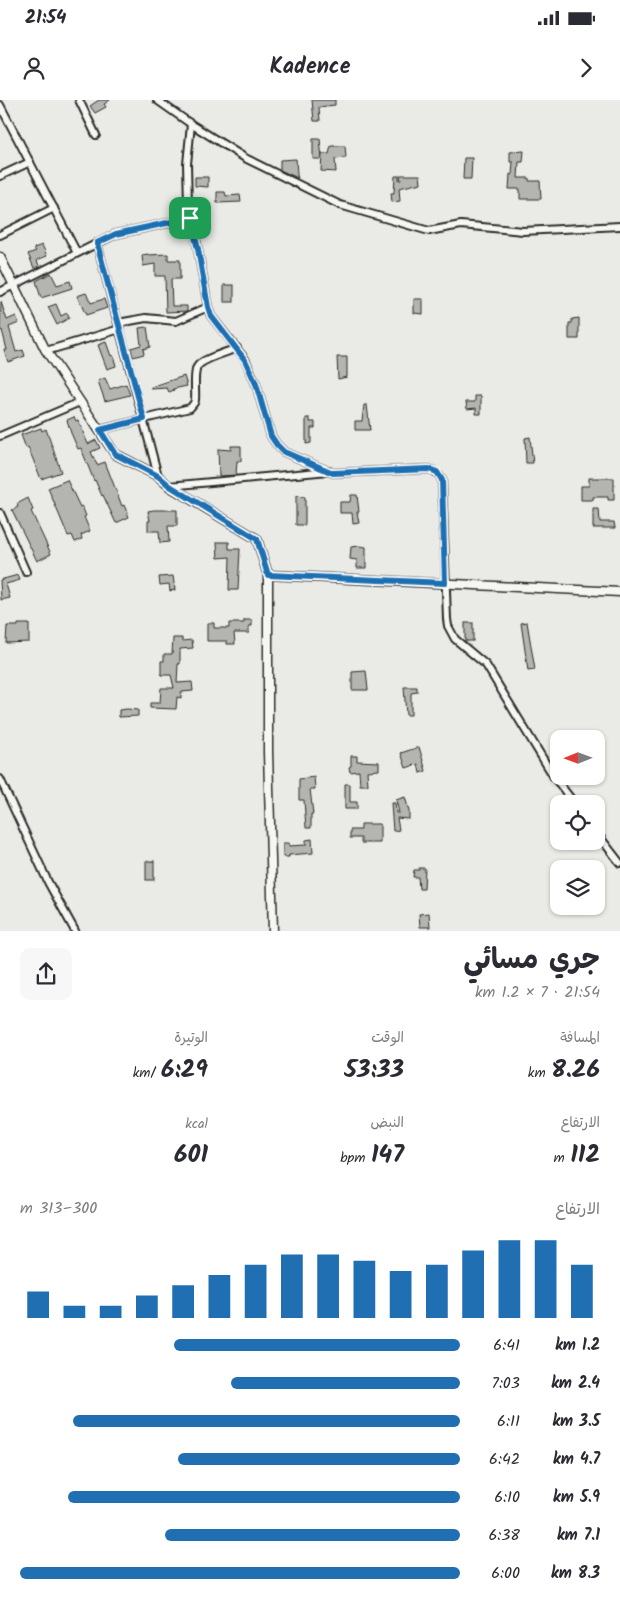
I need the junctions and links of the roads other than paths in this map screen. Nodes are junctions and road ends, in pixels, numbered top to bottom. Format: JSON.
{"nodes":[{"id":1,"x":3,"y":100,"type":"edge"},
{"id":2,"x":80,"y":100,"type":"edge"},
{"id":3,"x":157,"y":100,"type":"edge"},
{"id":4,"x":0,"y":103,"type":"edge"},
{"id":5,"x":191,"y":124,"type":"junction"},
{"id":6,"x":96,"y":135,"type":"dead end"},
{"id":7,"x":30,"y":162,"type":"junction"},
{"id":8,"x":0,"y":176,"type":"edge"},
{"id":9,"x":54,"y":208,"type":"junction"},
{"id":10,"x":190,"y":218,"type":"junction"},
{"id":11,"x":620,"y":226,"type":"edge"},
{"id":12,"x":0,"y":234,"type":"edge"},
{"id":13,"x":97,"y":243,"type":"junction"},
{"id":14,"x":77,"y":253,"type":"junction"},
{"id":15,"x":0,"y":258,"type":"edge"},
{"id":16,"x":14,"y":286,"type":"junction"},
{"id":17,"x":0,"y":292,"type":"edge"},
{"id":18,"x":208,"y":307,"type":"junction"},
{"id":19,"x":119,"y":326,"type":"junction"},
{"id":20,"x":237,"y":348,"type":"junction"},
{"id":21,"x":46,"y":351,"type":"junction"},
{"id":22,"x":80,"y":402,"type":"junction"},
{"id":23,"x":144,"y":419,"type":"junction"},
{"id":24,"x":100,"y":430,"type":"junction"},
{"id":25,"x":0,"y":436,"type":"edge"},
{"id":26,"x":330,"y":472,"type":"junction"},
{"id":27,"x":158,"y":476,"type":"junction"},
{"id":28,"x":170,"y":486,"type":"junction"},
{"id":29,"x":0,"y":513,"type":"edge"},
{"id":30,"x":26,"y":572,"type":"dead end"},
{"id":31,"x":268,"y":575,"type":"junction"},
{"id":32,"x":445,"y":583,"type":"junction"},
{"id":33,"x":620,"y":592,"type":"edge"},
{"id":34,"x":0,"y":779,"type":"edge"},
{"id":35,"x":568,"y":795,"type":"edge"},
{"id":36,"x":605,"y":844,"type":"edge"},
{"id":37,"x":620,"y":863,"type":"edge"},
{"id":38,"x":75,"y":930,"type":"edge"},
{"id":39,"x":273,"y":930,"type":"edge"}],
"edges":[{"from":1,"to":4,"type":"street"},
{"from":2,"to":6,"type":"street"},
{"from":3,"to":5,"type":"street"},
{"from":4,"to":7,"type":"street"},
{"from":5,"to":10,"type":"street"},
{"from":5,"to":11,"type":"street"},
{"from":7,"to":8,"type":"street"},
{"from":7,"to":9,"type":"street"},
{"from":9,"to":12,"type":"street"},
{"from":9,"to":14,"type":"street"},
{"from":10,"to":13,"type":"street"},
{"from":10,"to":18,"type":"street"},
{"from":13,"to":14,"type":"street"},
{"from":13,"to":19,"type":"street"},
{"from":14,"to":16,"type":"street"},
{"from":15,"to":16,"type":"street"},
{"from":16,"to":17,"type":"street"},
{"from":16,"to":21,"type":"street"},
{"from":18,"to":19,"type":"street"},
{"from":18,"to":20,"type":"street"},
{"from":19,"to":21,"type":"street"},
{"from":19,"to":23,"type":"street"},
{"from":20,"to":23,"type":"street"},
{"from":20,"to":26,"type":"street"},
{"from":21,"to":22,"type":"street"},
{"from":22,"to":24,"type":"street"},
{"from":22,"to":25,"type":"street"},
{"from":23,"to":24,"type":"street"},
{"from":23,"to":27,"type":"street"},
{"from":24,"to":27,"type":"street"},
{"from":26,"to":28,"type":"street"},
{"from":26,"to":32,"type":"street"},
{"from":27,"to":28,"type":"street"},
{"from":28,"to":31,"type":"street"},
{"from":29,"to":30,"type":"street"},
{"from":31,"to":32,"type":"street"},
{"from":31,"to":39,"type":"street"},
{"from":32,"to":33,"type":"street"},
{"from":32,"to":35,"type":"street"},
{"from":34,"to":38,"type":"street"},
{"from":36,"to":37,"type":"street"}]}
